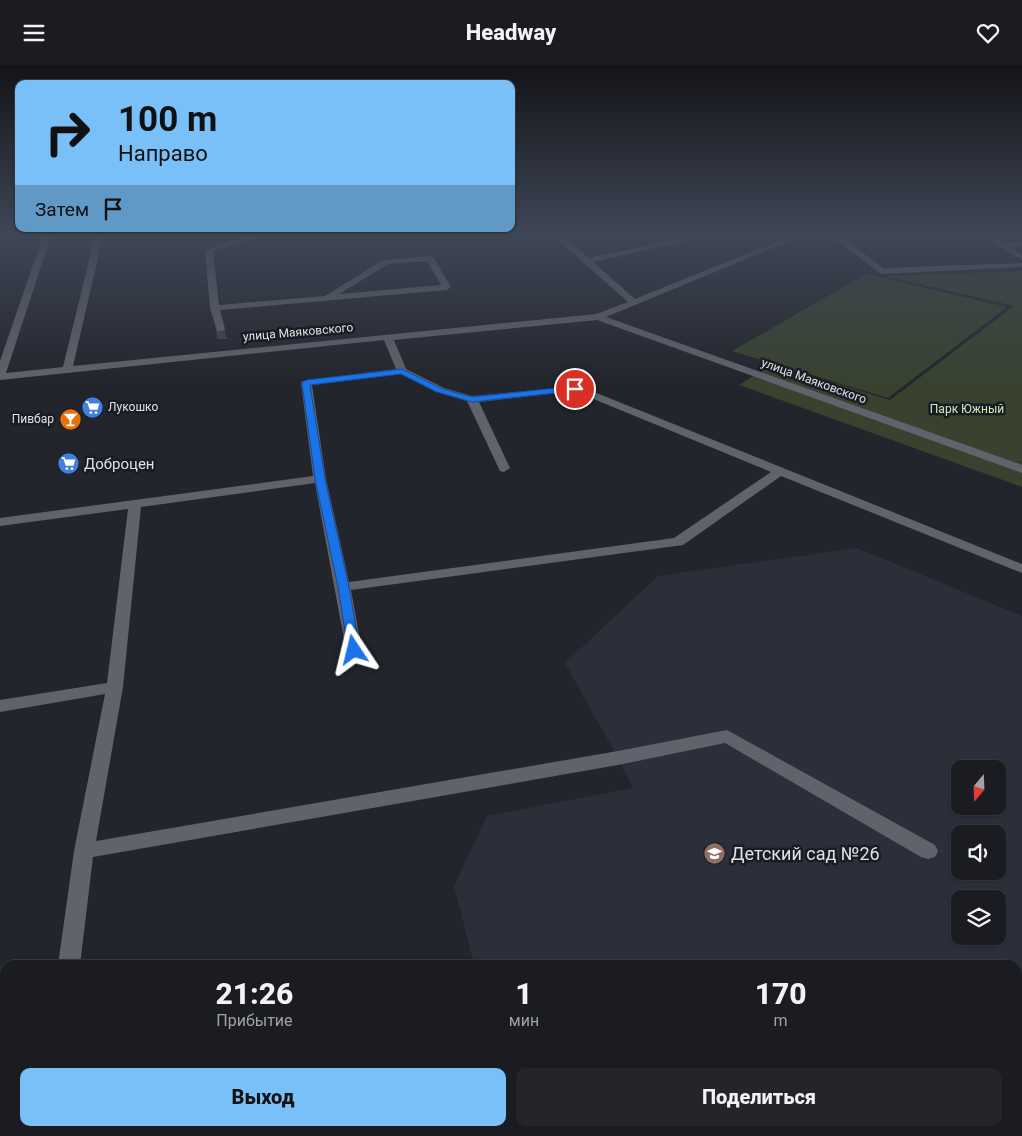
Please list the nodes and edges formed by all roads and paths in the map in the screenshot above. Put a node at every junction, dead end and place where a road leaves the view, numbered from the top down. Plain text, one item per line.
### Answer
1 (31, 283) edge
2 (88, 283) edge
3 (212, 283) edge
4 (353, 283) edge
5 (445, 283) edge
6 (612, 283) edge
7 (681, 283) edge
8 (327, 299) junction
9 (634, 302) junction
10 (215, 308) junction
11 (598, 317) junction
12 (388, 338) junction
13 (223, 353) junction
14 (68, 371) junction
15 (402, 371) junction
16 (0, 376) edge
17 (472, 399) junction
18 (504, 469) dead end
19 (1022, 469) edge
20 (780, 471) junction
21 (320, 479) junction
22 (135, 504) junction
23 (0, 522) edge
24 (1022, 569) edge
25 (343, 587) junction
26 (354, 650) dead end
27 (115, 687) junction
28 (0, 706) edge
29 (84, 851) junction
30 (928, 851) dead end
31 (70, 960) edge

1 - 16 street
2 - 14 street
3 - 10 street
4 - 8 street
5 - 8 street
6 - 9 street
7 - 9 street, улица Маяковского
8 - 10 street
9 - 11 street, улица Маяковского
10 - 13 street
11 - 12 street, улица Маяковского
11 - 19 street, улица Маяковского
12 - 13 street, улица Маяковского
12 - 15 street
13 - 14 street, улица Маяковского
14 - 16 street, улица Маяковского
15 - 17 street
15 - 21 street
17 - 18 street
17 - 20 street
20 - 24 street
20 - 25 street
21 - 22 street
21 - 25 street
22 - 23 street
22 - 27 street
25 - 26 street
27 - 28 street
27 - 29 street
29 - 30 street
29 - 31 street

